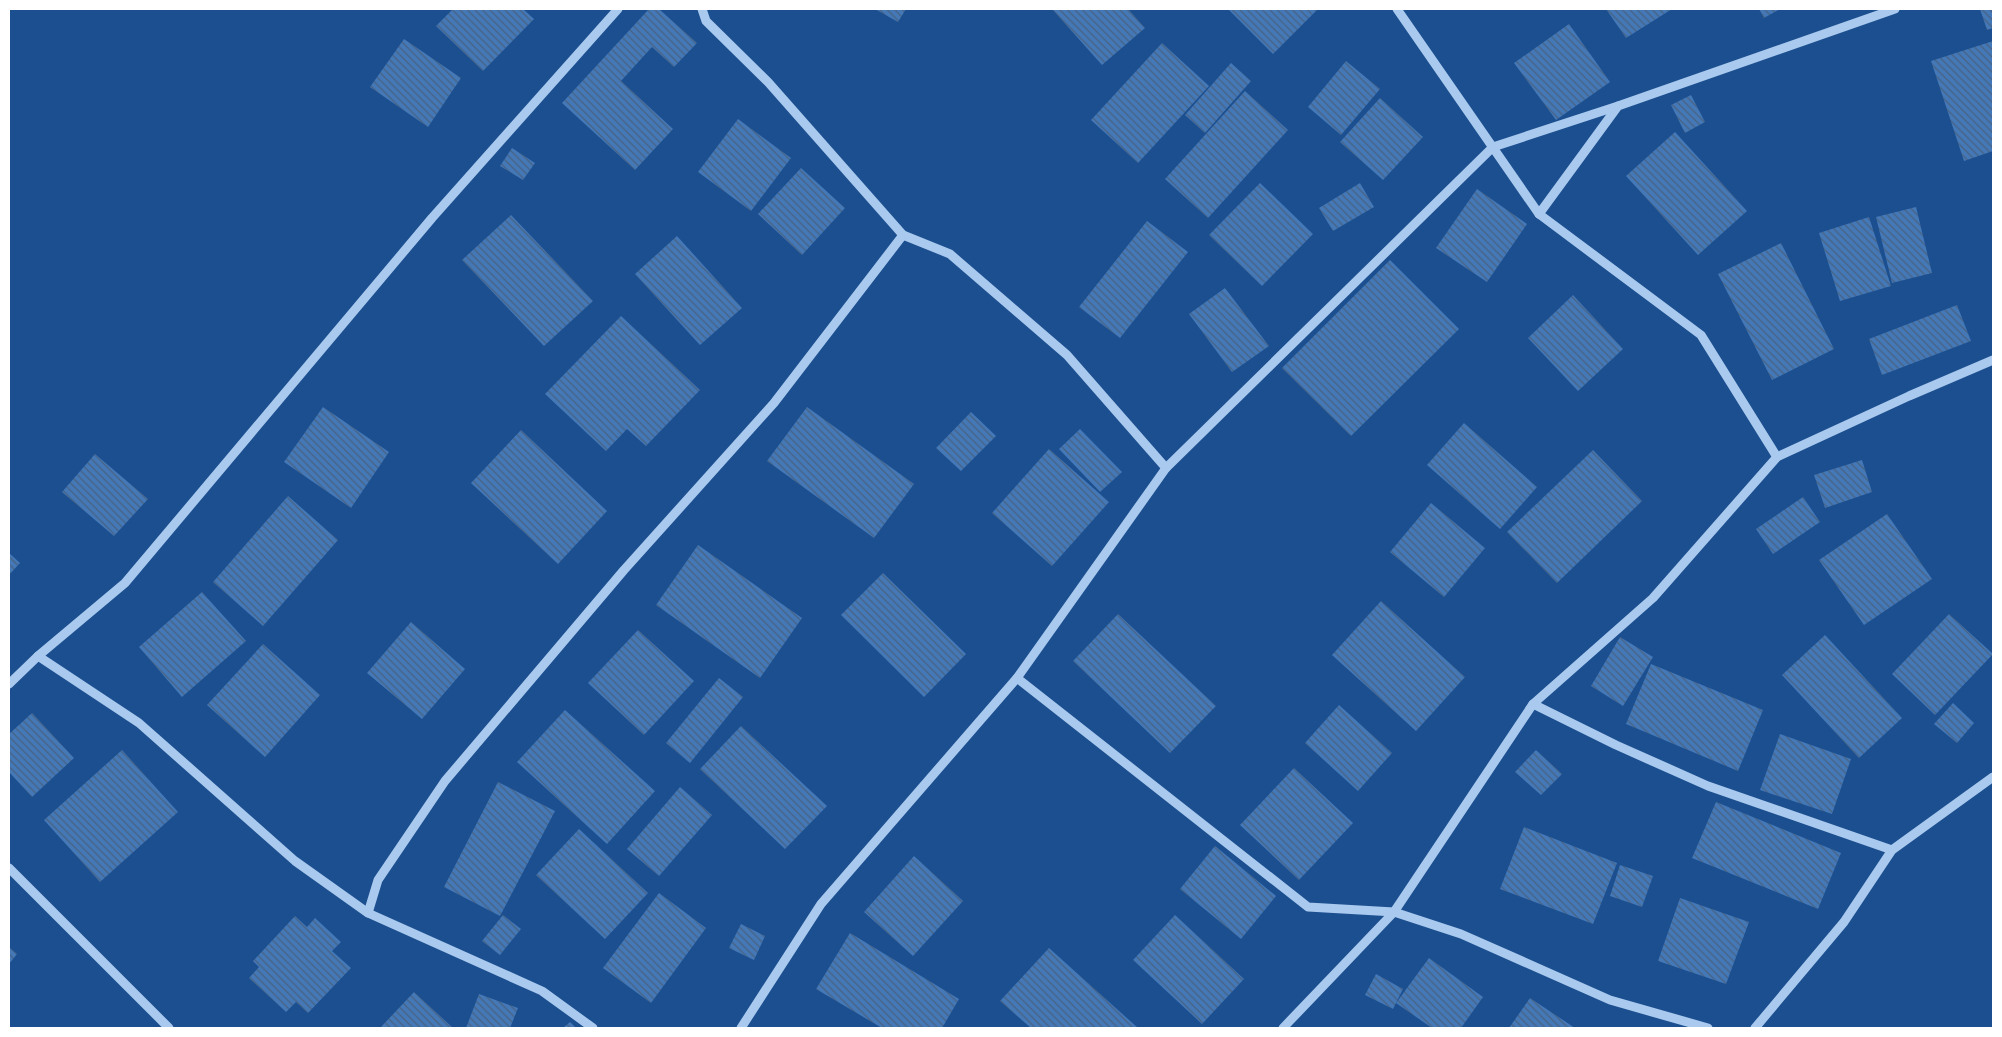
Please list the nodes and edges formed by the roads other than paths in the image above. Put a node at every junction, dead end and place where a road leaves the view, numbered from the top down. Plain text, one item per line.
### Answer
1 (618, 9) edge
2 (702, 9) edge
3 (1397, 9) edge
4 (1895, 9) edge
5 (1618, 106) junction
6 (1493, 147) junction
7 (1539, 214) junction
8 (903, 235) junction
9 (1993, 360) edge
10 (1777, 456) junction
11 (1166, 468) junction
12 (38, 656) junction
13 (1017, 678) junction
14 (9, 684) edge
15 (1533, 704) junction
16 (1993, 777) edge
17 (1892, 850) junction
18 (9, 868) edge
19 (1394, 912) junction
20 (368, 913) junction
21 (169, 1028) edge
22 (592, 1028) edge
23 (741, 1028) edge
24 (1283, 1028) edge
25 (1708, 1028) edge
26 (1755, 1028) edge

1 - 12 street
2 - 8 street
3 - 6 street
4 - 5 street
5 - 6 street
5 - 7 street
6 - 7 street
6 - 11 street
7 - 10 street
8 - 11 street
8 - 20 street
9 - 10 street
10 - 15 street
11 - 13 street
12 - 14 street
12 - 20 street
13 - 19 street
13 - 23 street
15 - 17 street
15 - 19 street
16 - 17 street
17 - 26 street
18 - 21 street
19 - 24 street
19 - 25 street
20 - 22 street

